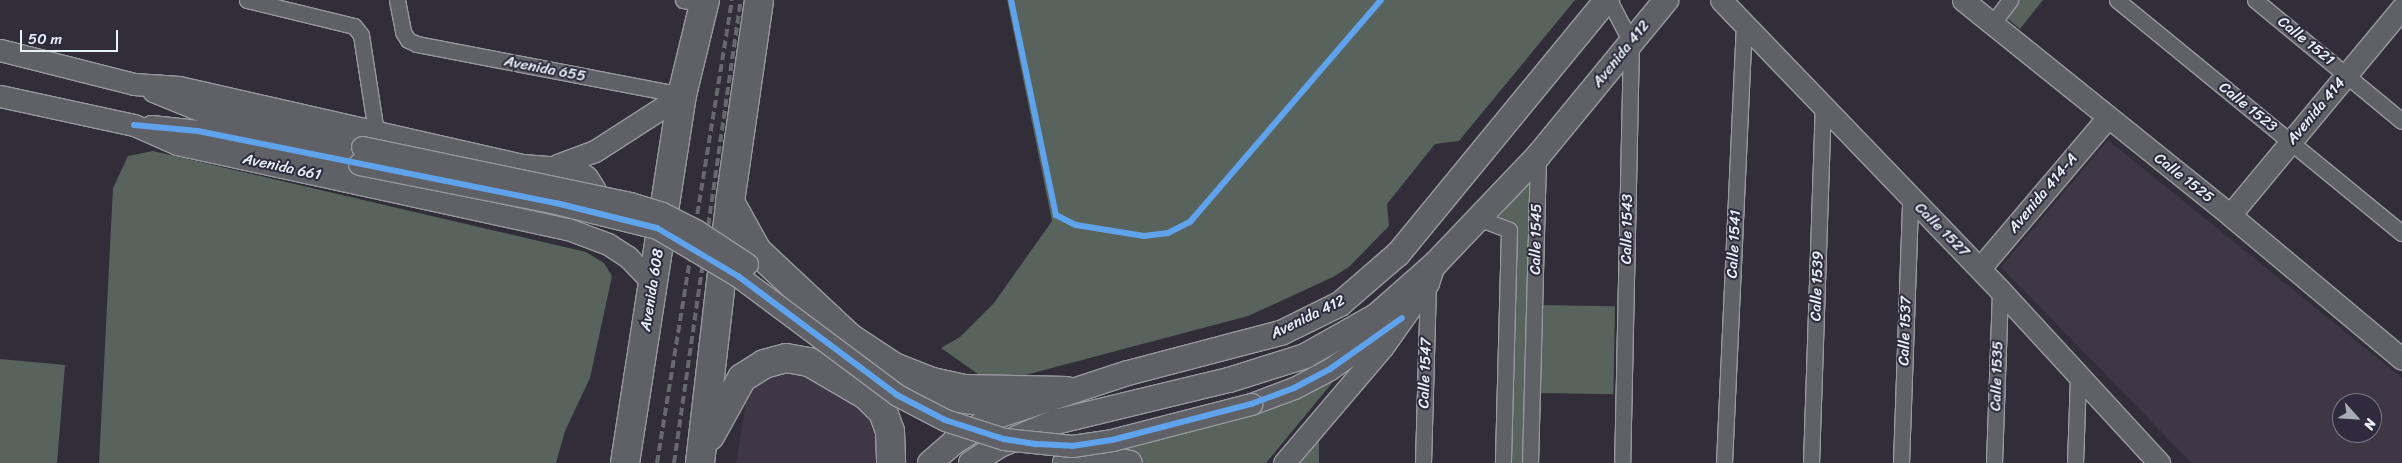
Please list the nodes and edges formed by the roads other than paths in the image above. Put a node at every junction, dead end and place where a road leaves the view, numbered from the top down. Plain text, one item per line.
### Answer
1 (247, 0) edge
2 (397, 0) edge
3 (759, 0) edge
4 (1608, 0) edge
5 (1666, 0) edge
6 (1963, 0) edge
7 (2010, 0) edge
8 (2117, 0) edge
9 (2255, 0) edge
10 (2395, 0) edge
11 (697, 1) edge
12 (2402, 7) edge
13 (1733, 9) edge
14 (1992, 24) junction
15 (1631, 42) junction
16 (0, 50) edge
17 (2346, 75) junction
18 (682, 95) junction
19 (0, 96) edge
20 (1823, 109) junction
21 (2107, 118) junction
22 (2402, 121) edge
23 (134, 125) junction
24 (2290, 142) junction
25 (366, 147) junction
26 (1538, 156) junction
27 (556, 165) junction
28 (1910, 199) junction
29 (730, 202) junction
30 (2230, 215) junction
31 (1478, 218) junction
32 (568, 229) junction
33 (2402, 234) edge
34 (1980, 268) junction
35 (1432, 274) junction
36 (653, 284) junction
37 (2000, 290) junction
38 (1402, 318) junction
39 (1506, 322) junction
40 (1534, 322) junction
41 (2402, 359) edge
42 (2078, 376) junction
43 (1066, 392) junction
44 (1039, 401) junction
45 (701, 457) edge
46 (625, 463) edge
47 (891, 463) edge
48 (930, 463) edge
49 (971, 463) edge
50 (1065, 463) edge
51 (1130, 463) edge
52 (1284, 463) edge
53 (1422, 463) edge
54 (1503, 463) edge
55 (1530, 463) edge
56 (1622, 463) edge
57 (1724, 463) edge
58 (1811, 463) edge
59 (1901, 463) edge
60 (1994, 463) edge
61 (2076, 463) edge
62 (2159, 463) edge

1 - 25 street
2 - 18 street, Avenida 655
3 - 29 highway
4 - 15 street, Calle 1543
4 - 43 main road, Avenida 412
5 - 15 main road, Avenida 412
6 - 14 street, Calle 1525
7 - 14 street
8 - 24 street, Calle 1523
9 - 17 street, Calle 1521
10 - 12 street
11 - 18 highway, Avenida 608
12 - 17 street, Avenida 414
13 - 20 street, Calle 1527
13 - 57 street, Calle 1541
14 - 21 street, Calle 1525
15 - 26 main road, Avenida 412
15 - 56 street, Calle 1543
16 - 25 street
17 - 22 street, Calle 1521
17 - 24 street, Avenida 414
18 - 27 street
18 - 36 highway, Avenida 608
19 - 23 street, Avenida 661
20 - 28 street, Calle 1527
20 - 58 street, Calle 1539
21 - 30 street, Calle 1525
21 - 34 street, Avenida 414-A
23 - 25 street
23 - 32 street, Avenida 661
24 - 30 street, Avenida 414
24 - 33 street, Calle 1523
25 - 27 street
25 - 38 street, bridge
25 - 44 street, bridge
26 - 31 main road, Avenida 412
26 - 40 street, Calle 1545
27 - 32 street
28 - 34 street, Calle 1527
28 - 59 street, Calle 1537
29 - 43 highway
29 - 45 highway
30 - 41 street, Calle 1525
31 - 35 main road, Avenida 412
31 - 39 street, Calle 1545
32 - 36 street, Avenida 661
34 - 37 street, Calle 1527
35 - 38 street, Avenida 412
35 - 49 main road, Avenida 412
35 - 53 street, Calle 1547
36 - 46 highway, Avenida 608
37 - 42 street, Calle 1527
37 - 60 street, Calle 1535
38 - 52 street, Avenida 412
39 - 40 street
39 - 54 street, Calle 1545
40 - 55 street, Calle 1545
42 - 61 street
42 - 62 street, Calle 1527
43 - 44 main road, Avenida 412
44 - 48 main road, Avenida 412
45 - 47 highway
50 - 51 main road

